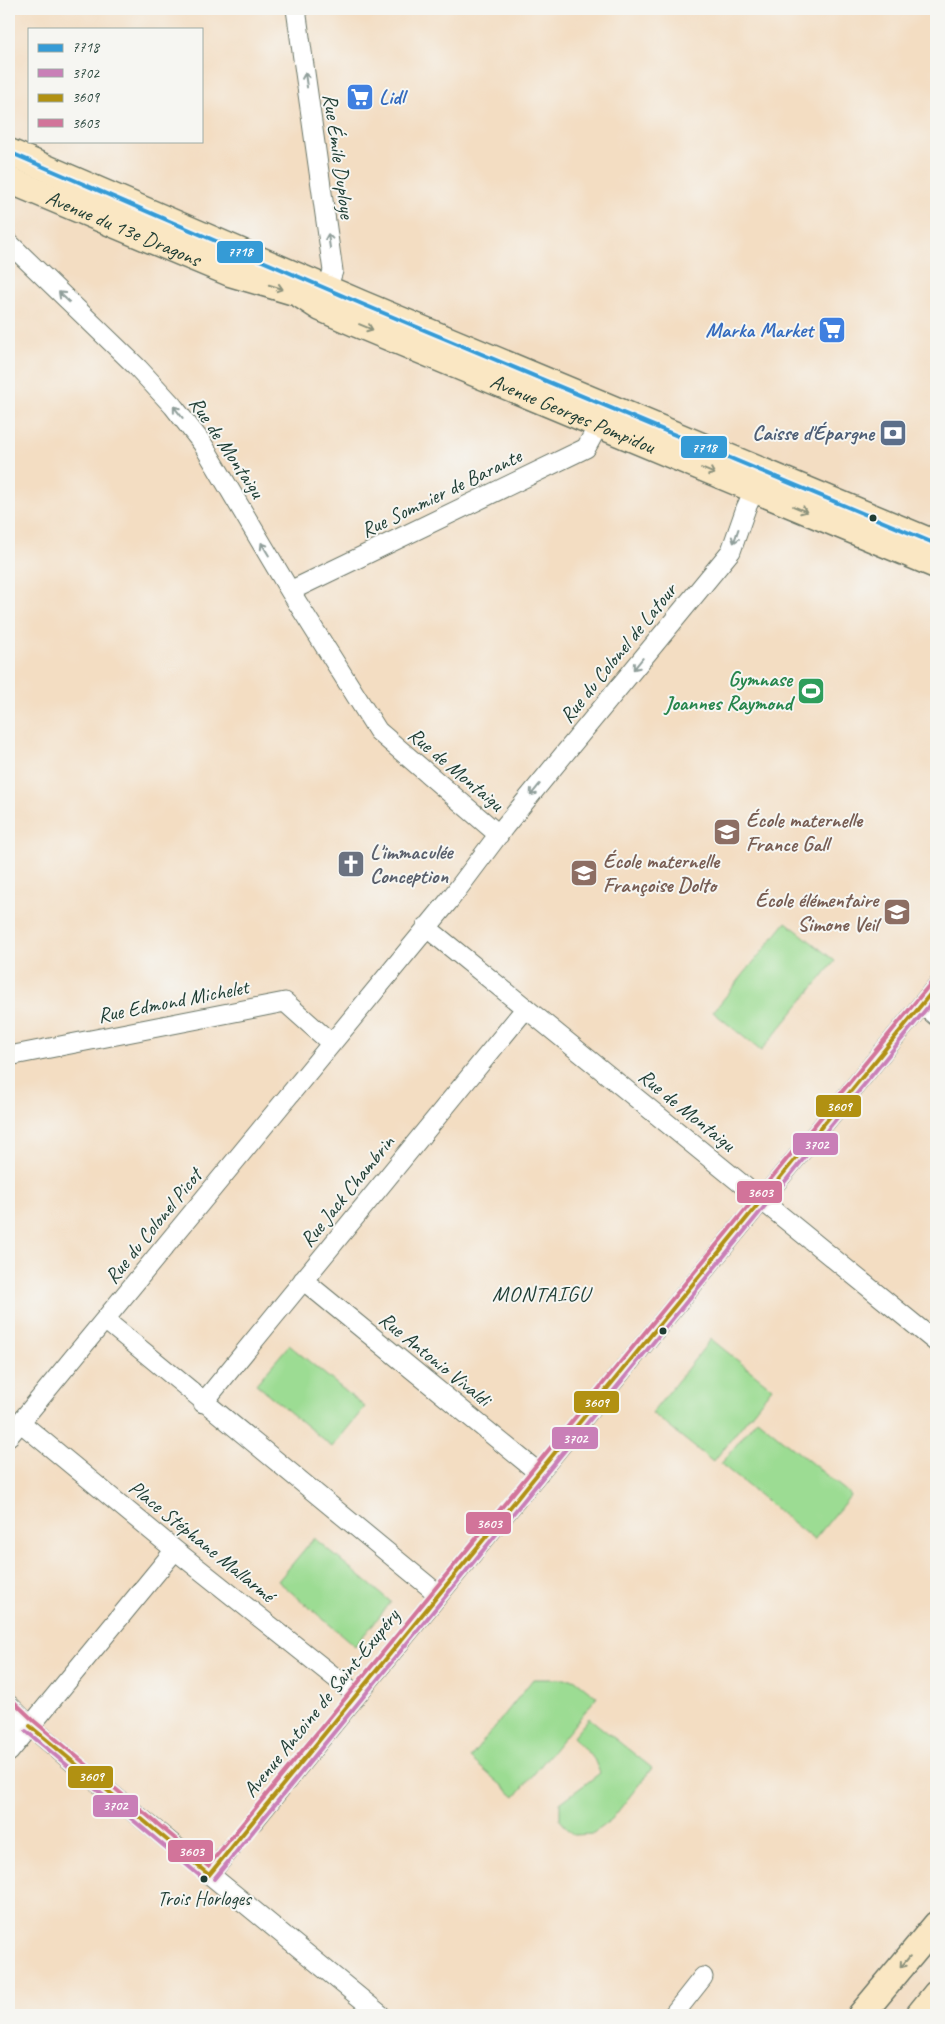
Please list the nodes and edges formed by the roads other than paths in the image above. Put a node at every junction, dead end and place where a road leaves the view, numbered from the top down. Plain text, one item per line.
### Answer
1 (296, 9) edge
2 (11, 159) edge
3 (9, 180) edge
4 (9, 243) edge
5 (324, 298) junction
6 (604, 415) junction
7 (759, 481) junction
8 (936, 544) edge
9 (936, 565) edge
10 (290, 591) junction
11 (499, 835) junction
12 (426, 927) junction
13 (936, 987) edge
14 (526, 1008) junction
15 (929, 1010) edge
16 (331, 1043) junction
17 (9, 1056) edge
18 (762, 1200) junction
19 (303, 1280) junction
20 (105, 1320) junction
21 (936, 1342) edge
22 (203, 1403) junction
23 (15, 1429) edge
24 (539, 1473) junction
25 (175, 1550) junction
26 (438, 1594) junction
27 (357, 1695) junction
28 (9, 1704) edge
29 (30, 1726) junction
30 (12, 1748) edge
31 (253, 1822) tunnel mouth
32 (232, 1847) tunnel mouth
33 (209, 1875) junction
34 (936, 1925) edge
35 (703, 1977) dead end
36 (936, 1994) edge
37 (381, 2015) edge
38 (673, 2015) edge
39 (861, 2015) edge
40 (919, 2015) edge

5 -> 1 street, Rue Émile Duploye
2 - 5 main road, Avenue du 13e Dragons
3 -> 5 main road, Avenue du 13e Dragons
10 -> 4 street, Rue de Montaigu
5 - 6 main road, Avenue Georges Pompidou
6 - 7 main road, Avenue Georges Pompidou
6 - 10 street, Rue Sommier de Barante
7 - 8 main road, Avenue Georges Pompidou
7 -> 9 main road, Avenue Georges Pompidou
7 -> 11 street, Rue du Colonel de Latour
10 - 11 street, Rue de Montaigu
11 - 12 street, Rue de Montaigu
12 - 14 street, Rue de Montaigu
12 - 16 street, Rue du Colonel Picot
13 - 15 street, Avenue Antoine de Saint-Exupéry
14 - 18 street, Rue de Montaigu
14 - 19 street, Rue Jack Chambrin
15 - 18 street, Avenue Antoine de Saint-Exupéry
16 - 17 street, Rue Edmond Michelet
16 - 20 street, Rue du Colonel Picot
18 - 21 street, Rue de Montaigu
18 - 24 street, Avenue Antoine de Saint-Exupéry
19 - 22 street, Rue Jack Chambrin
19 - 24 street, Rue Antonio Vivaldi
20 - 22 street
20 - 23 street, Rue du Colonel Picot
22 - 26 street
23 - 25 street, Place Stéphane Mallarmé
24 - 26 street, Avenue Antoine de Saint-Exupéry
25 - 27 street, Place Stéphane Mallarmé
25 - 29 street
26 - 27 street, Avenue Antoine de Saint-Exupéry
27 - 31 street, Avenue Antoine de Saint-Exupéry
28 - 29 street
29 - 30 street
29 - 33 street
32 - 33 street
33 - 37 street
34 -> 39 main road
35 - 38 street
36 - 40 main road

